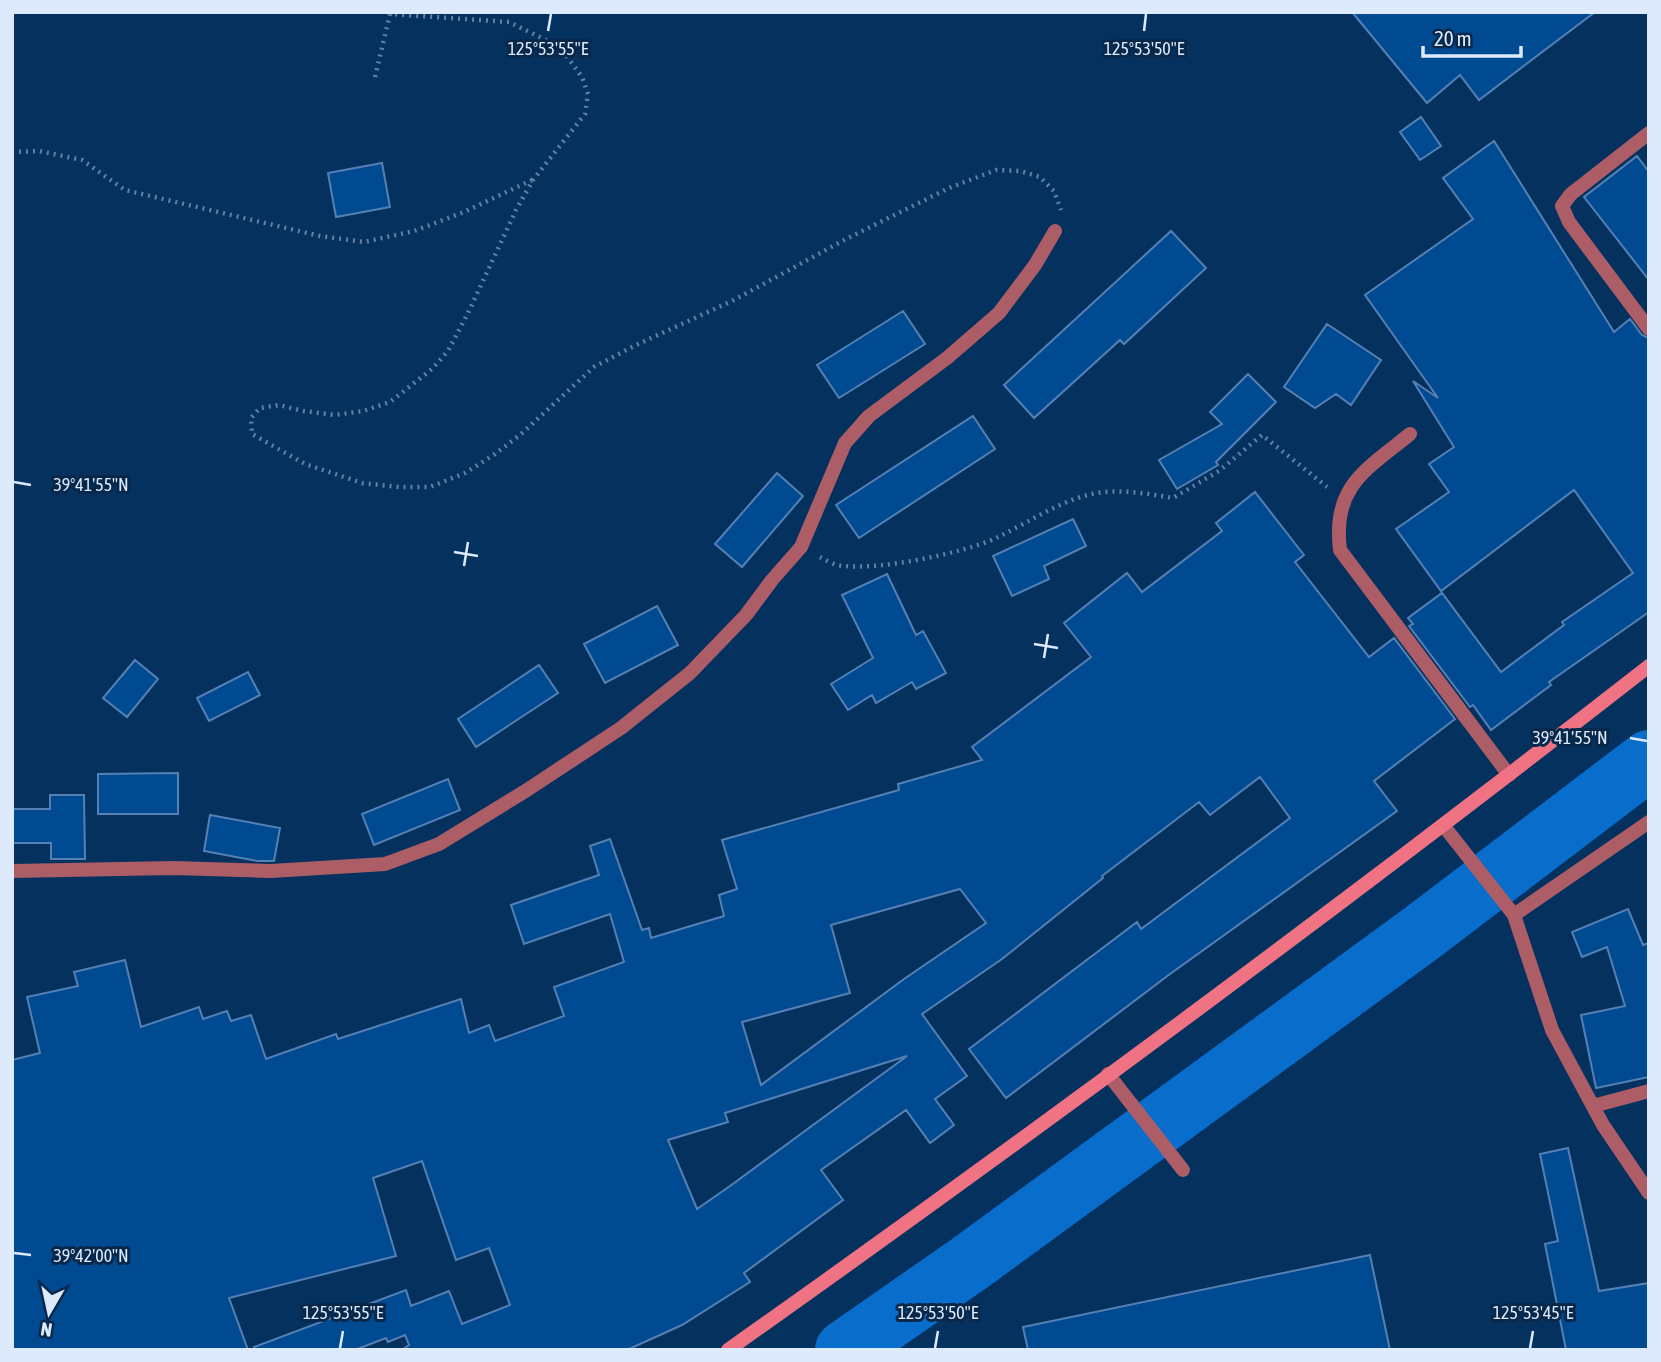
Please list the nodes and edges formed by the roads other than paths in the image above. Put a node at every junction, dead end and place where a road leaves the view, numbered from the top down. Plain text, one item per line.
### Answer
1 (1649, 133) edge
2 (1055, 231) road end
3 (1649, 329) edge
4 (1410, 434) dead end
5 (1649, 666) edge
6 (1509, 775) junction
7 (1649, 822) edge
8 (1443, 825) junction
9 (12, 871) edge
10 (1514, 915) junction
11 (1108, 1074) junction
12 (1649, 1091) edge
13 (1593, 1106) junction
14 (1183, 1171) dead end
15 (1649, 1193) edge
16 (728, 1350) edge

1 - 3 street
2 - 9 street
4 - 6 street
5 - 6 street
6 - 8 street
7 - 10 street
8 - 10 street
8 - 11 street
10 - 13 street
11 - 14 street
11 - 16 street
12 - 13 street
13 - 15 street

